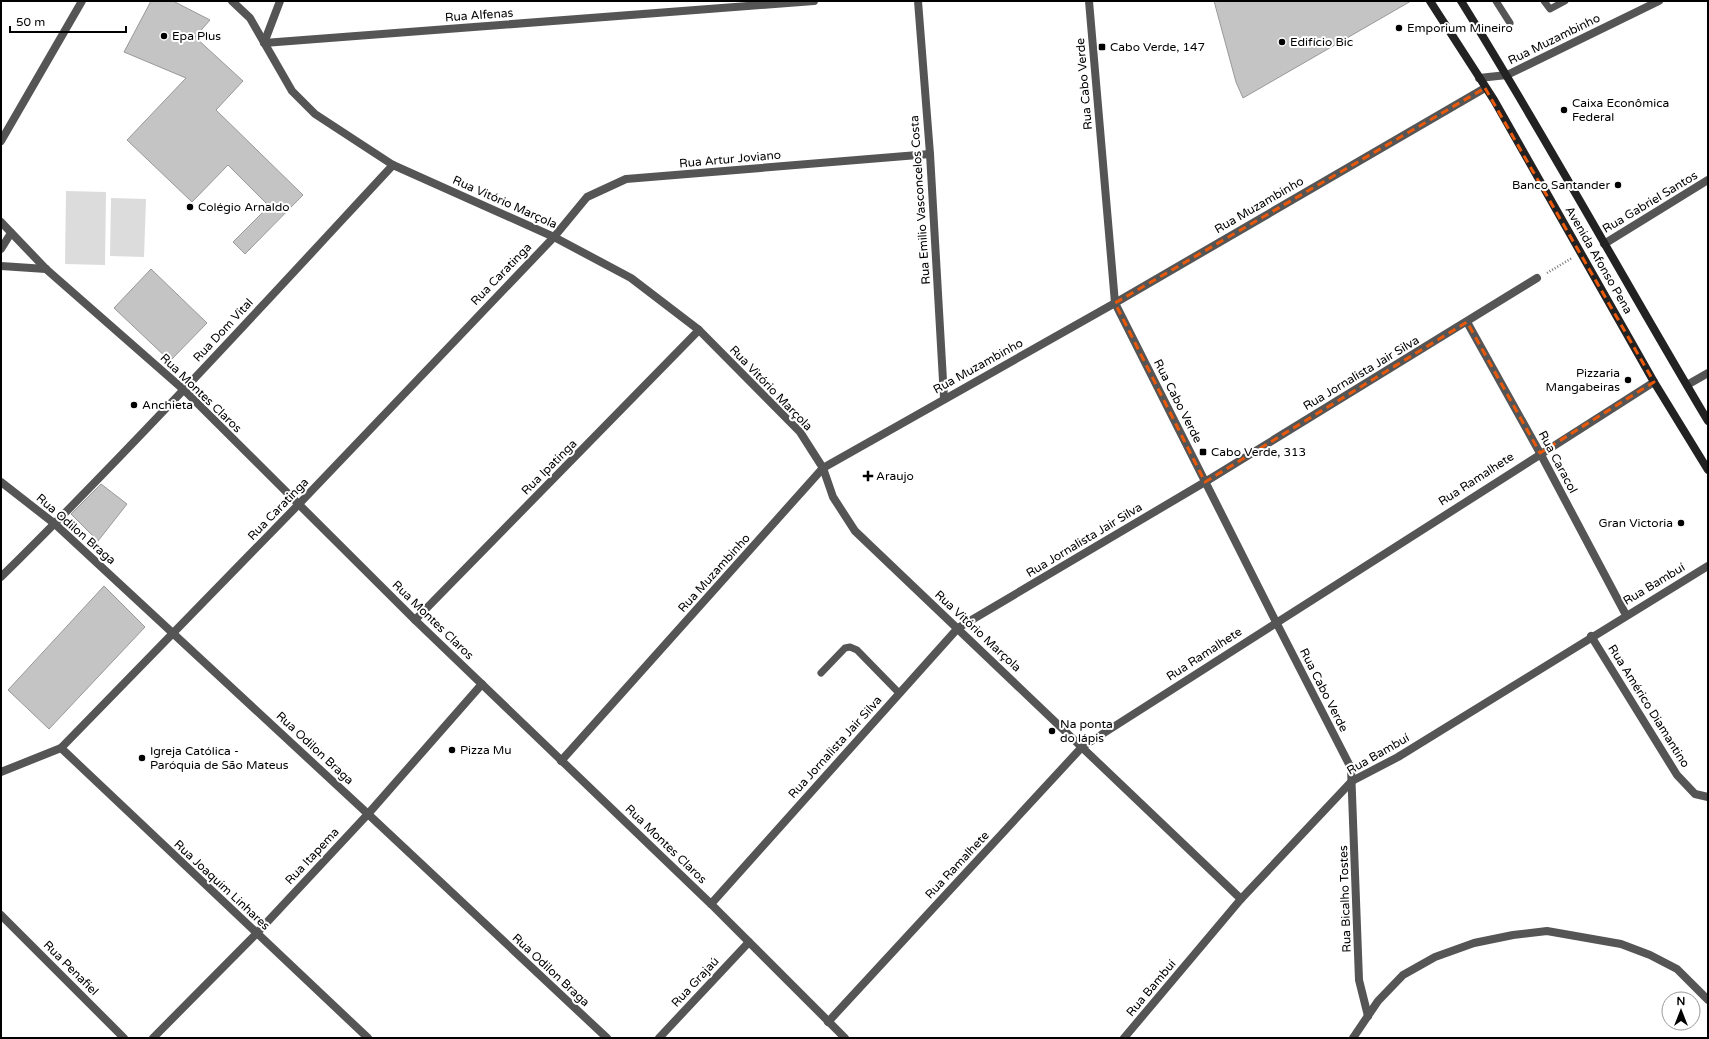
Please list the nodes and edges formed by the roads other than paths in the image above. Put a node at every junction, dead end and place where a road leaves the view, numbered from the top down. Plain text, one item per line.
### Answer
1 (82, 1) edge
2 (232, 1) edge
3 (280, 1) edge
4 (814, 1) edge
5 (918, 1) edge
6 (1089, 1) edge
7 (1430, 1) edge
8 (1461, 1) edge
9 (1496, 1) edge
10 (1544, 1) edge
11 (1565, 1) edge
12 (1659, 1) edge
13 (726, 4) edge
14 (1510, 23) dead end
15 (264, 43) junction
16 (1507, 75) junction
17 (1480, 78) junction
18 (1485, 88) junction
19 (1, 141) edge
20 (930, 154) junction
21 (393, 165) junction
22 (1708, 180) edge
23 (1, 222) edge
24 (11, 233) junction
25 (554, 237) junction
26 (1604, 244) junction
27 (1, 249) edge
28 (1, 266) edge
29 (46, 269) junction
30 (1537, 278) dead end
31 (1115, 302) junction
32 (1467, 322) junction
33 (699, 330) junction
34 (1708, 373) edge
35 (1654, 382) junction
36 (1687, 385) junction
37 (184, 390) junction
38 (944, 398) junction
39 (1708, 421) edge
40 (1540, 453) junction
41 (823, 468) junction
42 (1708, 470) edge
43 (1, 482) edge
44 (1205, 482) junction
45 (298, 505) junction
46 (55, 524) junction
47 (1708, 566) edge
48 (1, 577) edge
49 (1626, 615) junction
50 (415, 620) junction
51 (1276, 622) junction
52 (958, 628) junction
53 (174, 634) junction
54 (1591, 636) junction
55 (821, 673) dead end
56 (482, 684) junction
57 (900, 693) junction
58 (1082, 747) junction
59 (61, 748) junction
60 (561, 761) junction
61 (1, 772) edge
62 (1352, 781) junction
63 (1708, 797) edge
64 (368, 814) junction
65 (1242, 900) junction
66 (711, 904) junction
67 (1, 915) edge
68 (256, 934) junction
69 (749, 942) junction
70 (1708, 1000) edge
71 (1368, 1016) junction
72 (828, 1022) junction
73 (124, 1038) edge
74 (153, 1038) edge
75 (368, 1038) edge
76 (606, 1038) edge
77 (659, 1038) edge
78 (845, 1038) edge
79 (1124, 1038) edge
80 (1353, 1038) edge

1 - 19 street
2 - 15 street, Rua Vitório Marçola
3 - 15 street
4 - 13 street, Rua Alfenas
5 - 20 street, Rua Emilio Vasconcelos Costa
6 - 31 street, Rua Cabo Verde
7 - 17 main road, Avenida Afonso Pena
8 - 16 main road, Avenida Afonso Pena
9 - 14 lane
10 - 11 lane
12 - 16 street, Rua Muzambinho
13 - 15 street, Rua Alfenas
15 - 21 street, Rua Vitório Marçola
16 - 17 street, Rua Muzambinho
16 - 26 main road, Avenida Afonso Pena
17 - 18 main road, Avenida Afonso Pena
18 - 31 street, Rua Muzambinho
18 - 35 main road, Avenida Afonso Pena
20 - 25 street, Rua Artur Joviano
20 - 38 street, Rua Emilio Vasconcelos Costa
21 - 25 street, Rua Vitório Marçola
21 - 37 street, Rua Dom Vital
22 - 26 street, Rua Gabriel Santos
23 - 24 street, Rua Montes Claros
24 - 27 street
24 - 29 street, Rua Montes Claros
25 - 33 street, Rua Vitório Marçola
25 - 45 street, Rua Caratinga
26 - 36 main road, Avenida Afonso Pena
28 - 29 street
29 - 37 street, Rua Montes Claros
30 - 32 street, Rua Jornalista Jair Silva
31 - 38 street, Rua Muzambinho
31 - 44 street, Rua Cabo Verde
32 - 40 street, Rua Caracol
32 - 44 street, Rua Jornalista Jair Silva
33 - 41 street, Rua Vitório Marçola
33 - 50 street, Rua Ipatinga
34 - 36 street
35 - 40 street, Rua Ramalhete
35 - 42 main road, Avenida Afonso Pena
36 - 39 main road, Avenida Afonso Pena
37 - 45 street, Rua Montes Claros
37 - 46 street, Rua Dom Vital
38 - 41 street, Rua Muzambinho
40 - 49 street, Rua Caracol
40 - 51 street, Rua Ramalhete
41 - 52 street, Rua Vitório Marçola
41 - 60 street, Rua Muzambinho
43 - 46 street, Rua Odilon Braga
44 - 51 street, Rua Cabo Verde
44 - 52 street, Rua Jornalista Jair Silva
45 - 50 street, Rua Montes Claros
45 - 53 street, Rua Caratinga
46 - 48 street, Rua Dom Vital
46 - 53 street, Rua Odilon Braga
47 - 49 street, Rua Bambuí
49 - 54 street, Rua Bambuí
50 - 56 street, Rua Montes Claros
51 - 58 street, Rua Ramalhete
51 - 62 street, Rua Cabo Verde
52 - 57 street, Rua Jornalista Jair Silva
52 - 58 street, Rua Vitório Marçola
53 - 59 street, Rua Caratinga
53 - 64 street, Rua Odilon Braga
54 - 62 street, Rua Bambuí
54 - 63 street, Rua Américo Diamantino
55 - 57 lane
56 - 60 street, Rua Montes Claros
56 - 64 street, Rua Itapema
57 - 66 street, Rua Jornalista Jair Silva
58 - 65 street, Rua Vitório Marçola
58 - 72 street, Rua Ramalhete
59 - 61 street, Rua Caratinga
59 - 68 street, Rua Joaquim Linhares
60 - 66 street, Rua Montes Claros
62 - 65 street, Rua Bambuí
62 - 71 street, Rua Bicalho Tostes
64 - 68 street, Rua Itapema
64 - 76 street, Rua Odilon Braga
65 - 79 street, Rua Bambuí
66 - 69 street, Rua Montes Claros
67 - 73 street, Rua Penafiel
68 - 74 street, Rua Itapema
68 - 75 street, Rua Joaquim Linhares
69 - 72 street, Rua Montes Claros
69 - 77 street, Rua Grajaú
70 - 71 street
71 - 80 street
72 - 78 street, Rua Montes Claros

